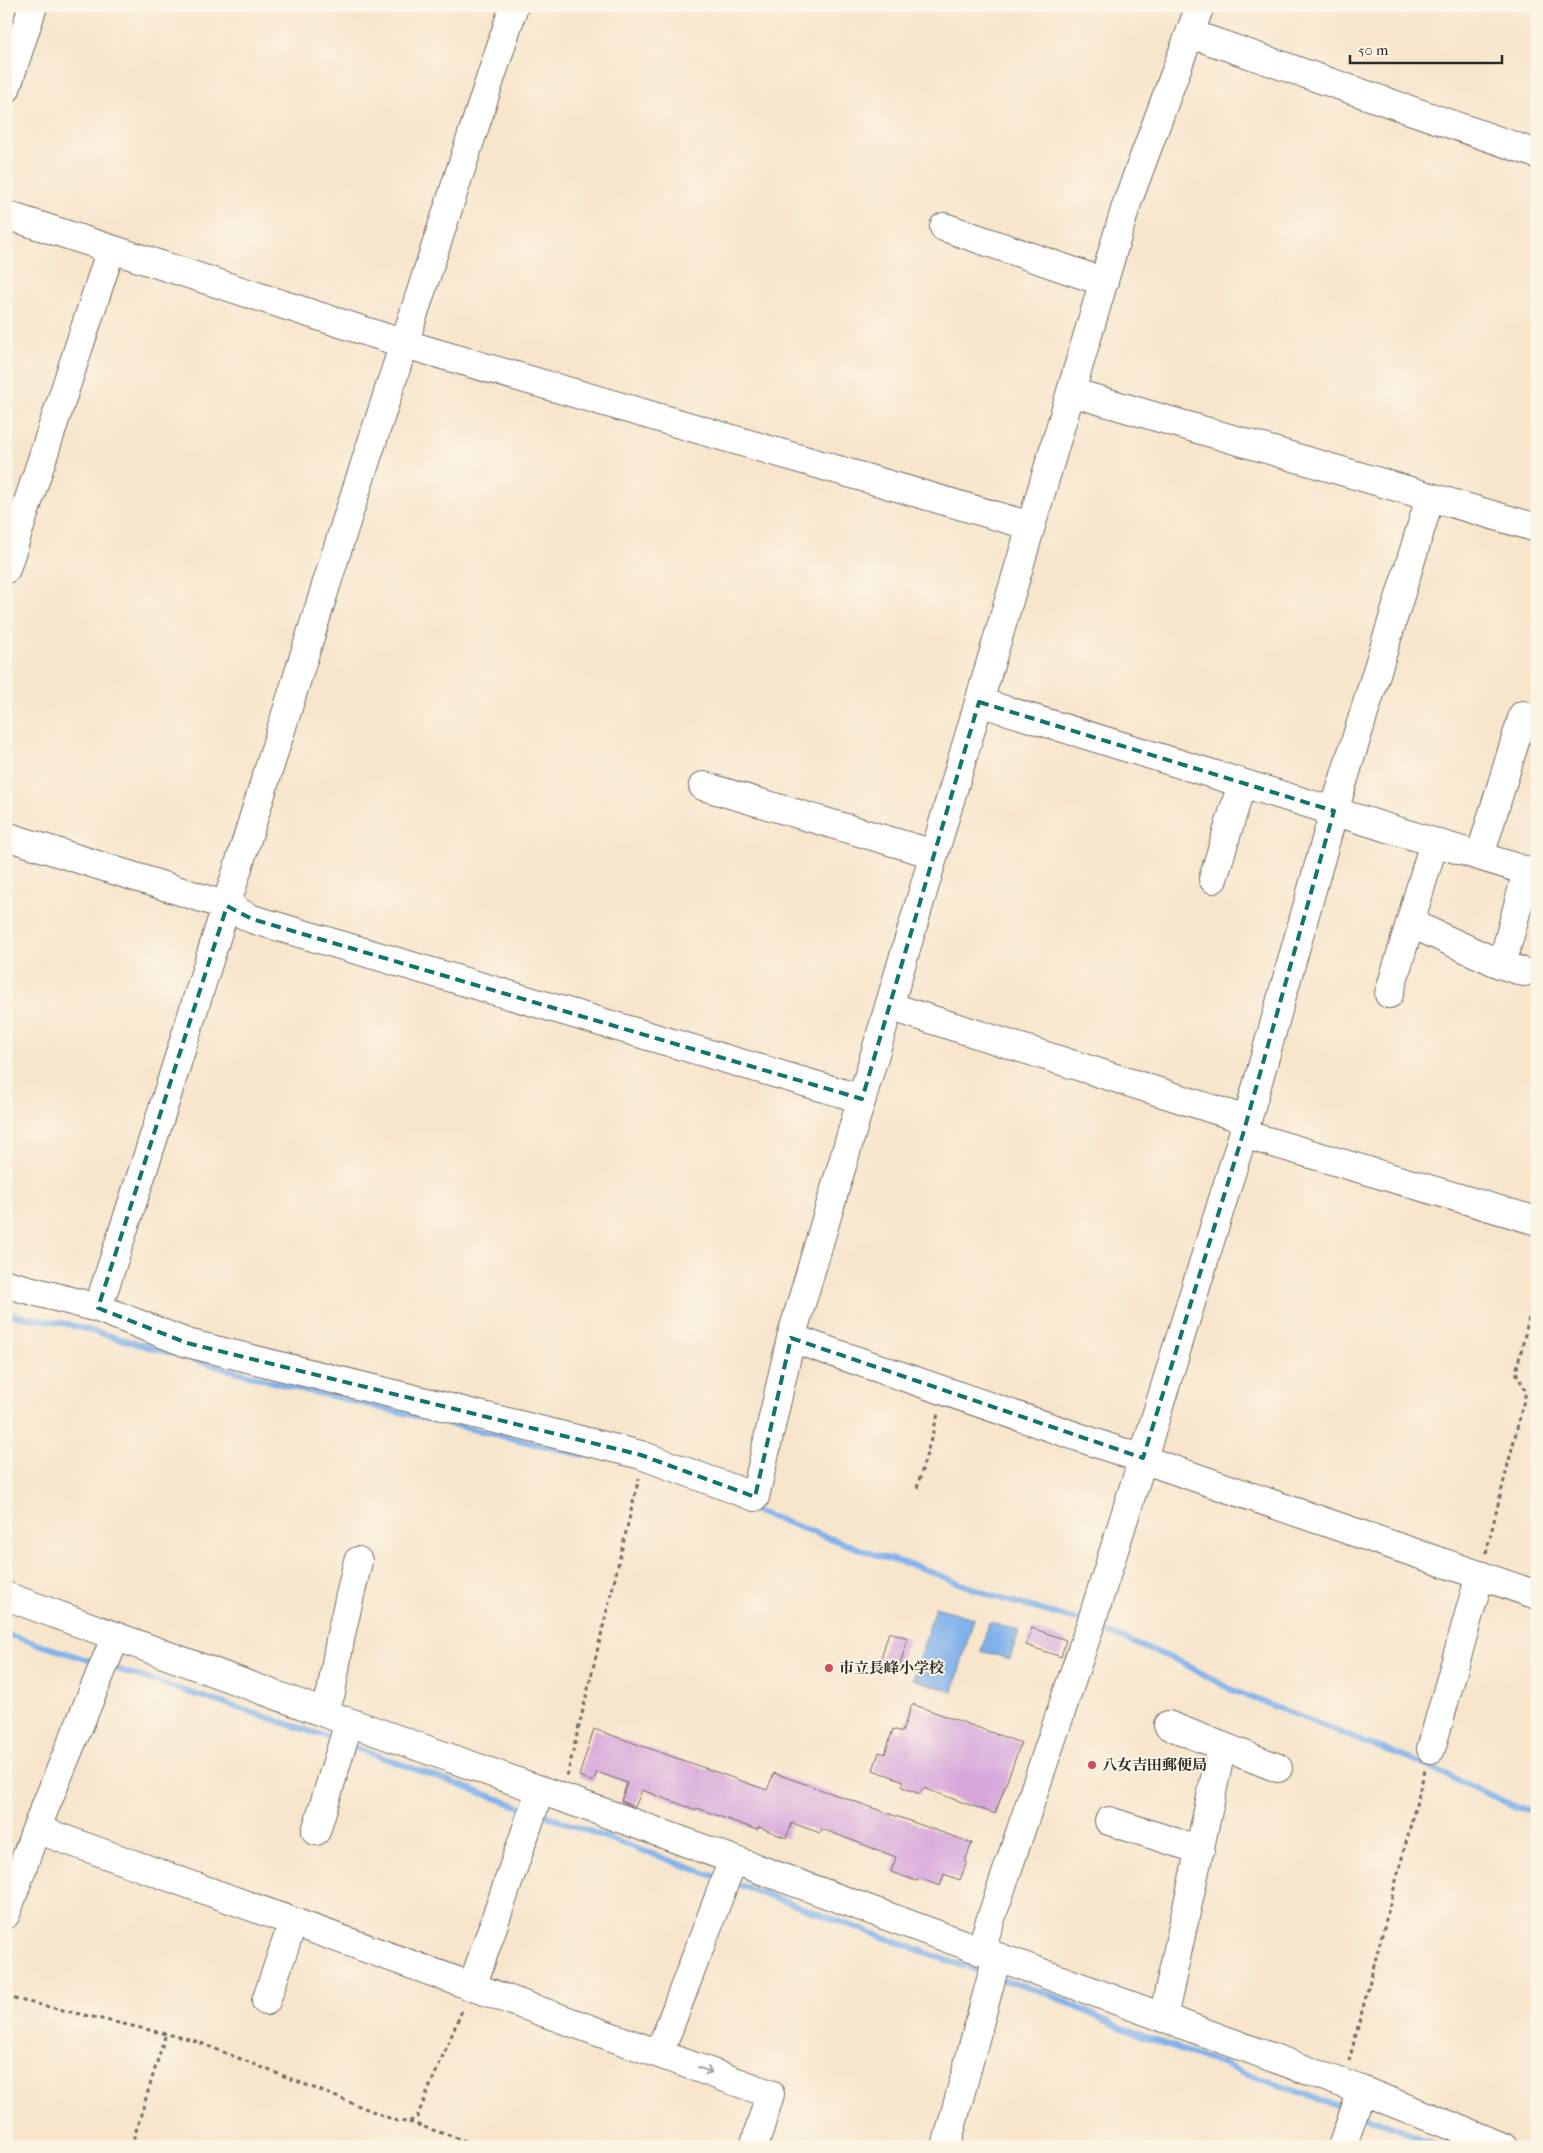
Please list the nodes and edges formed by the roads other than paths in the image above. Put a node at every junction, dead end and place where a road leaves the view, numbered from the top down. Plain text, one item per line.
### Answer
1 (33, 6) edge
2 (514, 6) edge
3 (1200, 6) edge
4 (1191, 34) junction
5 (6, 89) edge
6 (1537, 154) edge
7 (6, 215) edge
8 (944, 227) dead end
9 (111, 249) junction
10 (1104, 282) junction
11 (405, 344) junction
12 (1071, 392) junction
13 (1430, 498) junction
14 (1031, 526) junction
15 (1537, 528) edge
16 (6, 569) edge
17 (979, 702) junction
18 (1523, 715) dead end
19 (1242, 783) junction
20 (704, 786) dead end
21 (1334, 811) junction
22 (6, 836) edge
23 (1434, 842) junction
24 (934, 854) junction
25 (1480, 856) junction
26 (1532, 872) edge
27 (1213, 879) dead end
28 (227, 906) junction
29 (1410, 923) junction
30 (1390, 994) dead end
31 (889, 1006) junction
32 (862, 1099) junction
33 (1245, 1127) junction
34 (1537, 1221) edge
35 (6, 1284) edge
36 (98, 1308) junction
37 (791, 1338) junction
38 (1143, 1458) junction
39 (358, 1561) dead end
40 (1480, 1575) junction
41 (1537, 1595) edge
42 (6, 1596) edge
43 (116, 1636) junction
44 (324, 1712) junction
45 (349, 1722) junction
46 (1168, 1725) dead end
47 (1222, 1746) junction
48 (1432, 1749) road end
49 (1278, 1768) dead end
50 (551, 1794) junction
51 (1109, 1821) dead end
52 (36, 1829) junction
53 (316, 1831) dead end
54 (1200, 1850) junction
55 (733, 1860) junction
56 (6, 1914) edge
57 (293, 1922) junction
58 (989, 1954) junction
59 (472, 1987) junction
60 (266, 2002) dead end
61 (1163, 2018) junction
62 (659, 2054) junction
63 (1350, 2093) junction
64 (754, 2147) edge
65 (946, 2147) edge
66 (1342, 2147) edge
67 (1504, 2147) edge

1 - 5 street
2 - 11 street
3 - 4 street
4 - 6 street
4 - 10 street
7 - 9 street
8 - 10 street
9 - 11 street
9 - 16 street
10 - 12 street
11 - 14 street
11 - 28 street
12 - 13 street
12 - 14 street
13 - 15 street
13 - 21 street
14 - 17 street
17 - 19 street
17 - 24 street
18 - 25 street
19 - 21 street
19 - 27 street
20 - 24 street
21 - 23 street
21 - 33 street
22 - 28 street
23 - 25 street
23 - 29 street
24 - 31 street
25 - 26 street
26 - 29 street
28 - 32 street
28 - 36 street
29 - 30 street
31 - 32 street
31 - 33 street
32 - 37 street
33 - 34 street
33 - 38 street
35 - 36 street
36 - 37 street
37 - 38 street
38 - 40 street
38 - 58 street
39 - 44 street
40 - 41 street
40 - 48 street
42 - 43 street
43 - 44 street
43 - 52 street
44 - 45 street
45 - 50 street
45 - 53 street
46 - 47 street
47 - 49 street
47 - 54 street
50 - 55 street
50 - 59 street
51 - 54 street
52 - 56 street
52 - 57 street
54 - 61 street
55 - 58 street
55 - 62 street
57 - 59 street
57 - 60 street
58 - 61 street
58 - 65 street
59 - 62 street
61 - 63 street
62 -> 64 street
63 - 66 street
63 - 67 street

